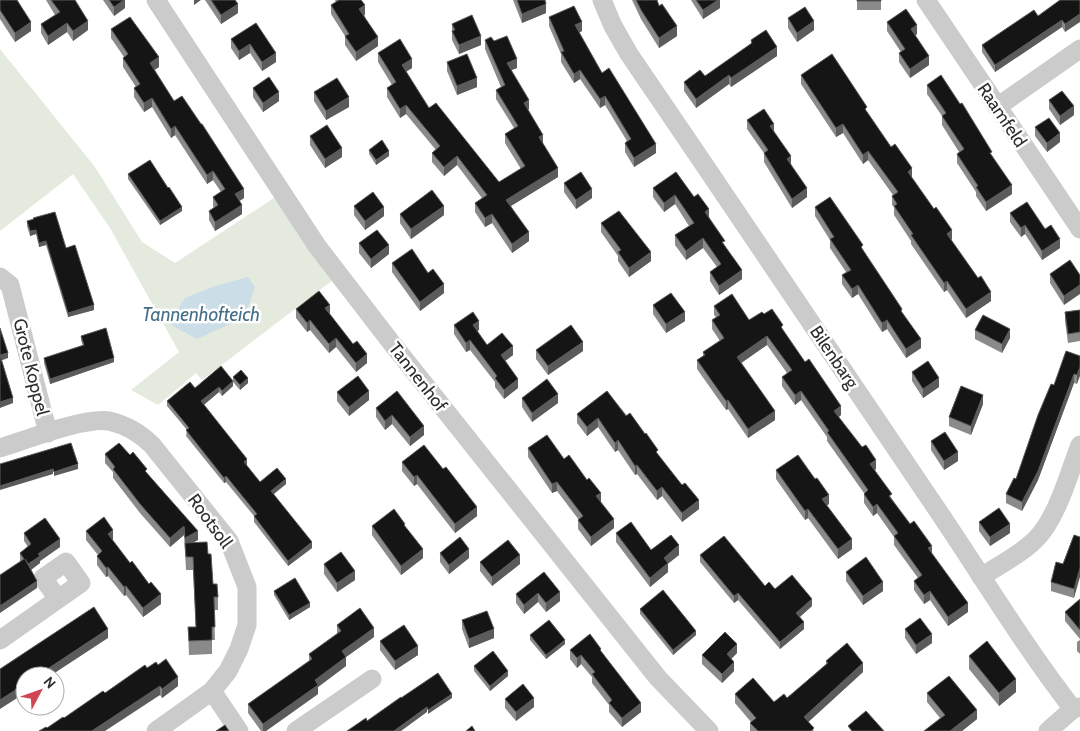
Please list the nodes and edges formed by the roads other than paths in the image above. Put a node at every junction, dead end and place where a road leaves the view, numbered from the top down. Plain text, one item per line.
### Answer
1 (156, 0) edge
2 (602, 0) edge
3 (926, 0) edge
4 (1080, 49) edge
5 (997, 107) junction
6 (1080, 229) edge
7 (0, 276) edge
8 (48, 433) junction
9 (1080, 445) edge
10 (0, 448) edge
11 (981, 577) junction
12 (58, 599) dead end
13 (0, 640) edge
14 (372, 679) dead end
15 (212, 691) junction
16 (1077, 708) edge
17 (156, 731) edge
18 (239, 731) edge
19 (296, 731) edge
20 (709, 731) edge
21 (1048, 731) edge

1 - 20 street, Tannenhof
2 - 11 street, Bilenbarg
3 - 5 street, Raamfeld
4 - 5 street
5 - 6 street, Raamfeld
7 - 8 street, Grote Koppel
8 - 10 street, Rootsoll
8 - 15 street, Rootsoll
9 - 11 street
11 - 16 street, Bilenbarg
12 - 13 street
14 - 19 street
15 - 17 street, Rootsoll
15 - 18 street
16 - 21 street

